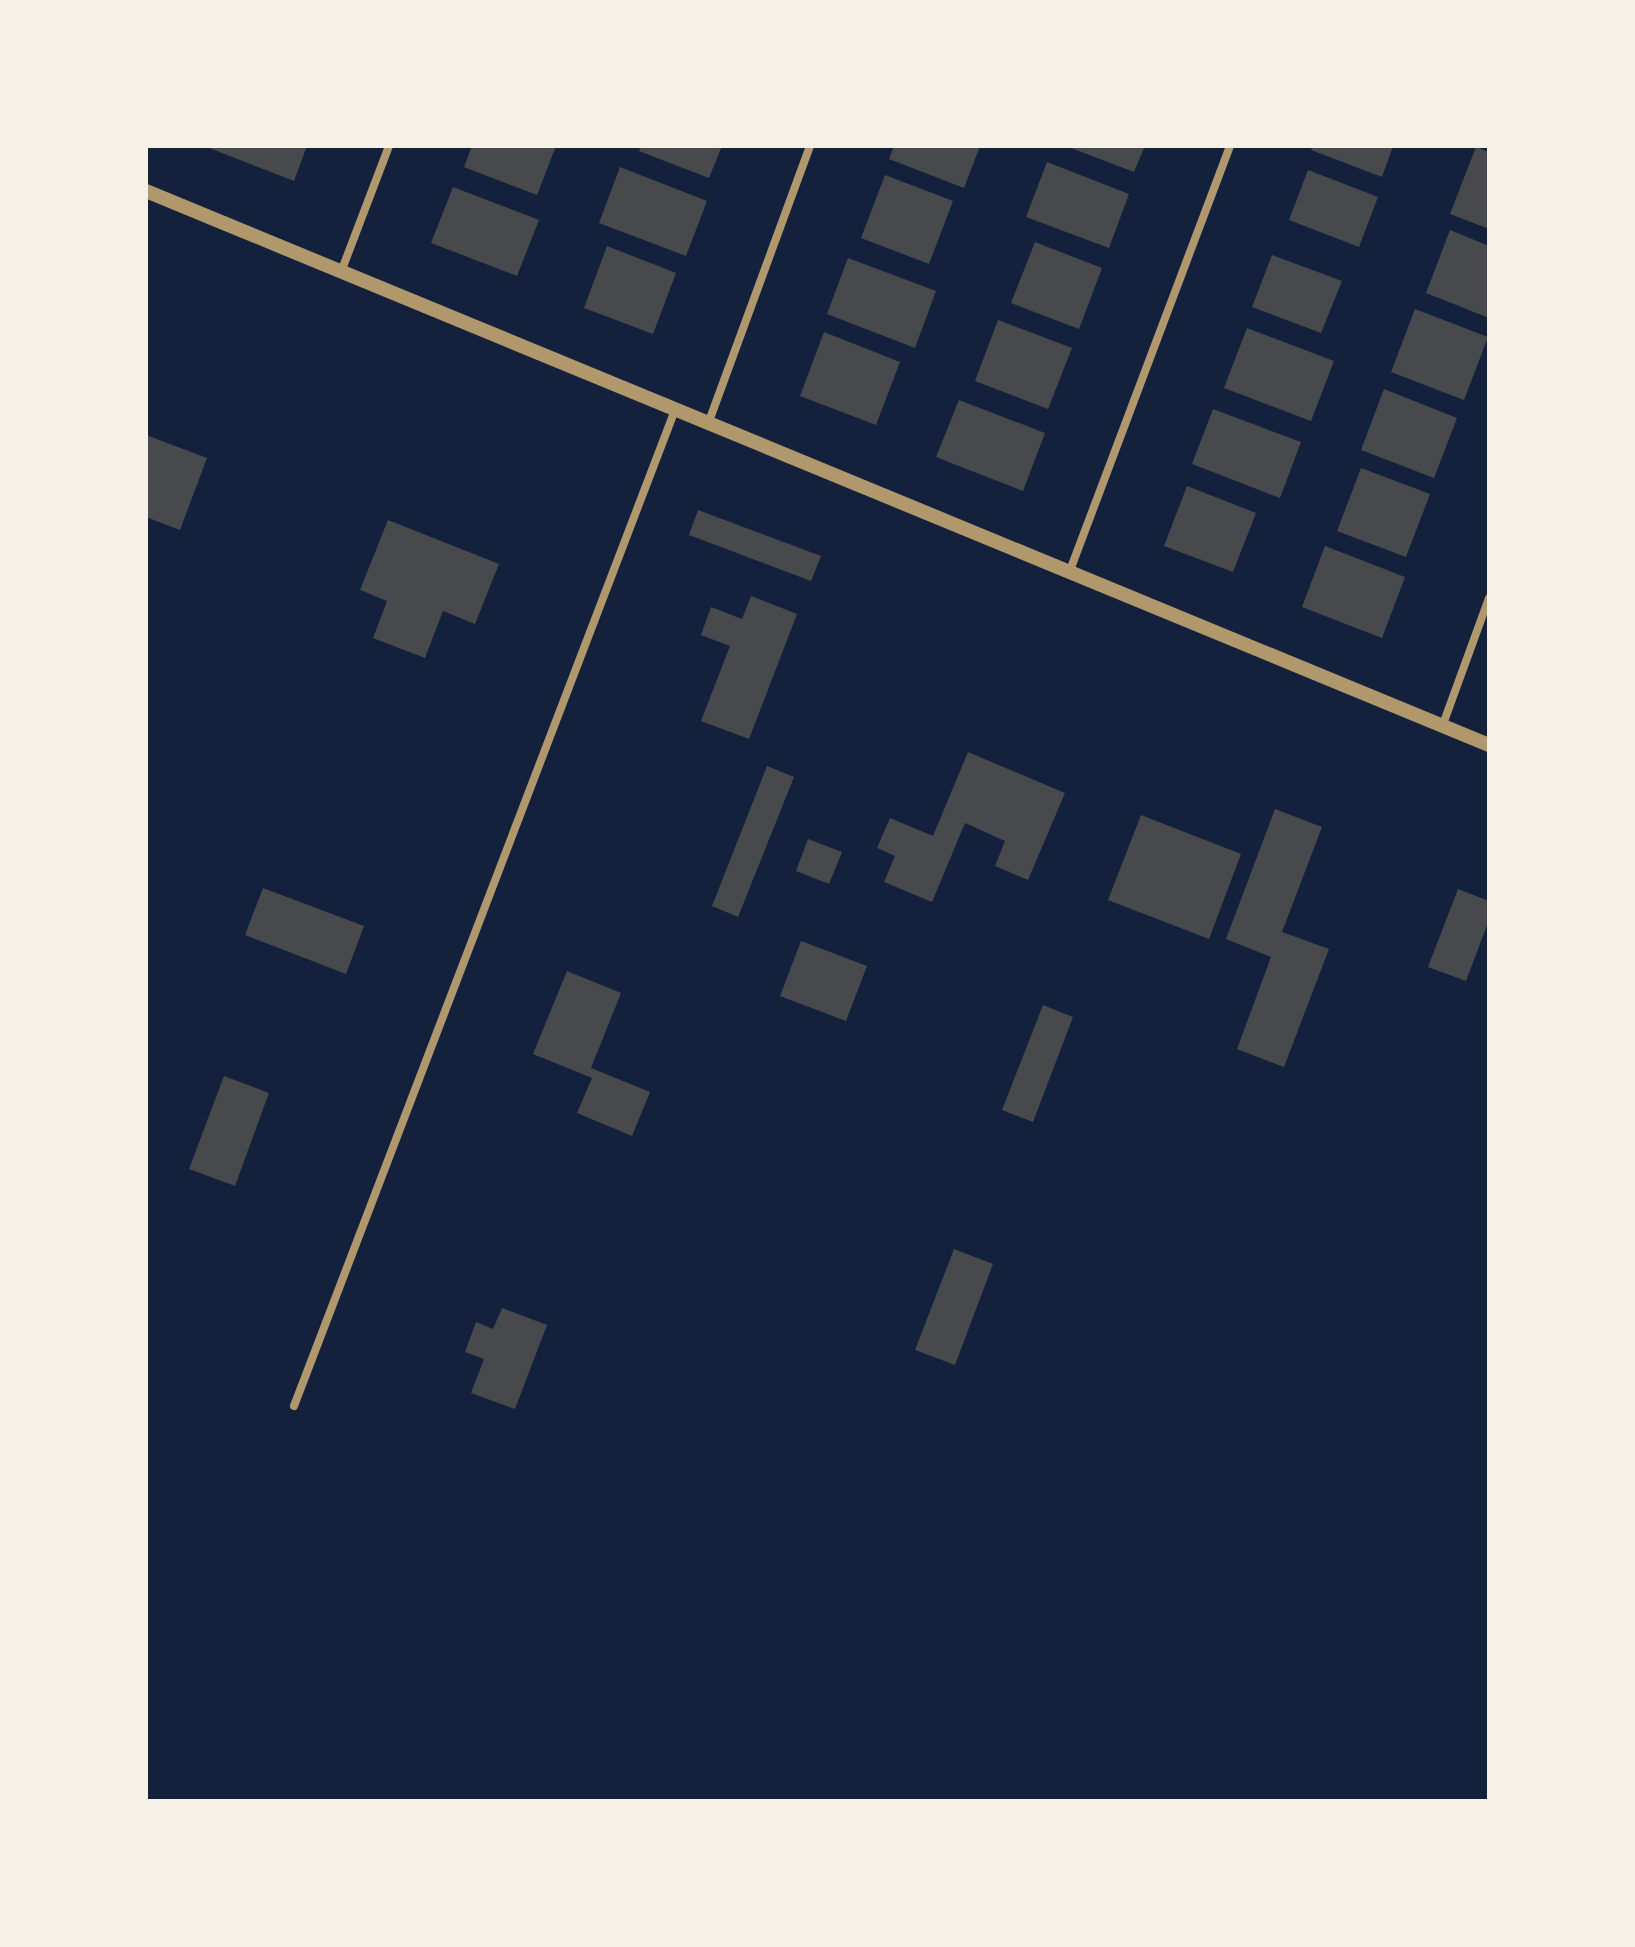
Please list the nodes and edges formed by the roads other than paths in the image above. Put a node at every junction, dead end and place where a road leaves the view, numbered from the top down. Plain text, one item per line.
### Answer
1 (389, 146) edge
2 (810, 146) edge
3 (1230, 146) edge
4 (146, 191) edge
5 (341, 272) junction
6 (675, 410) junction
7 (708, 424) junction
8 (1069, 574) junction
9 (1489, 598) edge
10 (1442, 727) junction
11 (1489, 745) edge
12 (294, 1406) dead end

1 - 5 street
2 - 7 street
3 - 8 street
4 - 5 street
5 - 6 street
6 - 7 street
6 - 12 street
7 - 8 street
8 - 10 street
9 - 10 street
10 - 11 street

